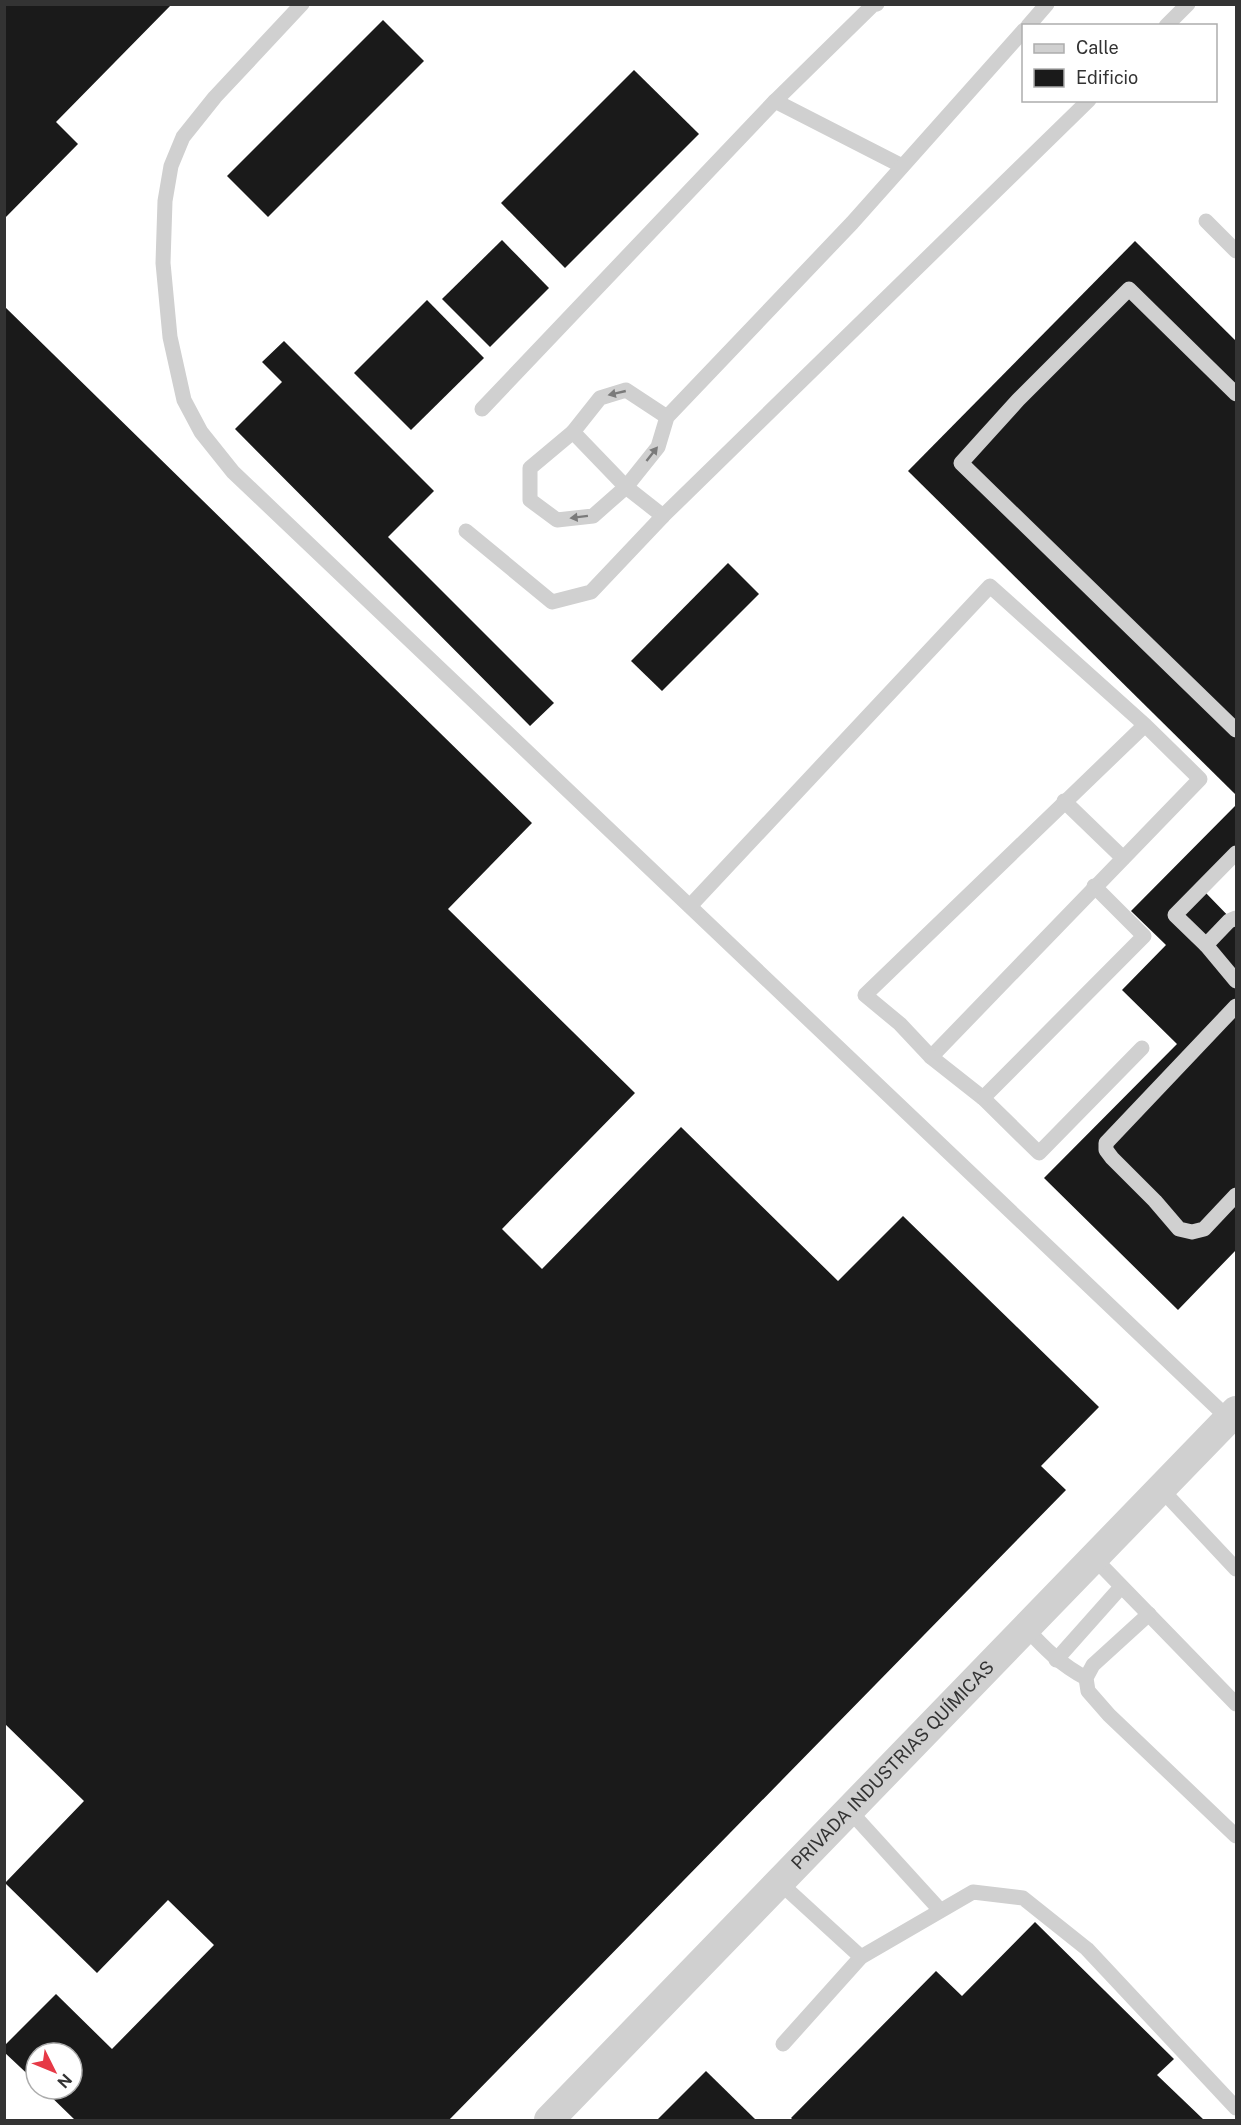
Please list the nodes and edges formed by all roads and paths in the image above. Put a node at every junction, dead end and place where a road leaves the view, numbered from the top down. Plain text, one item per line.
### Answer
1 (302, 4) edge
2 (877, 4) edge
3 (1047, 4) edge
4 (1188, 4) edge
5 (1030, 24) edge
6 (1168, 24) edge
7 (1022, 31) edge
8 (775, 101) junction
9 (1087, 102) edge
10 (902, 166) junction
11 (1206, 221) dead end
12 (1236, 251) edge
13 (1236, 394) edge
14 (482, 409) dead end
15 (667, 417) junction
16 (573, 432) junction
17 (626, 487) junction
18 (663, 516) junction
19 (466, 531) dead end
20 (1145, 725) junction
21 (1236, 730) edge
22 (1064, 801) junction
23 (1236, 853) edge
24 (1123, 858) junction
25 (1094, 886) junction
26 (690, 906) junction
27 (1236, 918) edge
28 (1206, 945) junction
29 (1236, 981) edge
30 (1236, 1006) edge
31 (1143, 1048) dead end
32 (930, 1057) junction
33 (983, 1098) junction
34 (1236, 1195) edge
35 (1233, 1415) edge
36 (1161, 1489) junction
37 (1094, 1558) junction
38 (1236, 1569) edge
39 (1121, 1587) junction
40 (1149, 1614) junction
41 (1025, 1628) junction
42 (1056, 1659) junction
43 (1086, 1678) junction
44 (1236, 1704) edge
45 (849, 1810) junction
46 (1236, 1836) edge
47 (779, 1882) junction
48 (940, 1910) junction
49 (861, 1957) junction
50 (783, 2044) dead end
51 (1236, 2108) edge
52 (549, 2121) edge

1 - 26 lane
2 - 8 lane
3 - 5 lane
4 - 6 lane
7 - 10 lane
8 - 10 lane
8 - 14 lane
9 - 18 lane
10 - 15 lane
11 - 12 lane
13 - 21 lane
15 -> 16 lane
17 -> 15 lane
16 - 17 lane
17 -> 16 lane
17 - 18 lane
18 - 19 lane
20 - 22 lane
20 - 24 lane
20 - 26 lane
22 - 24 lane
22 - 32 lane
23 - 28 lane
24 - 25 lane
25 - 32 lane
25 - 33 lane
26 - 35 lane
27 - 28 lane
28 - 29 lane
30 - 34 lane
31 - 33 lane
32 - 33 lane
35 - 36 street, PRIVADA INDUSTRIAS QUÍMICAS
36 - 37 street, PRIVADA INDUSTRIAS QUÍMICAS
36 - 38 lane
37 - 39 lane
37 - 41 street, PRIVADA INDUSTRIAS QUÍMICAS
39 - 40 lane
39 - 42 lane
40 - 43 lane
40 - 44 lane
41 - 42 lane
41 - 45 street, PRIVADA INDUSTRIAS QUÍMICAS
42 - 43 lane
43 - 46 lane
45 - 47 street, PRIVADA INDUSTRIAS QUÍMICAS
45 - 48 lane
47 - 49 lane
47 - 52 street, PRIVADA INDUSTRIAS QUÍMICAS
48 - 49 lane
48 - 51 lane
49 - 50 lane

